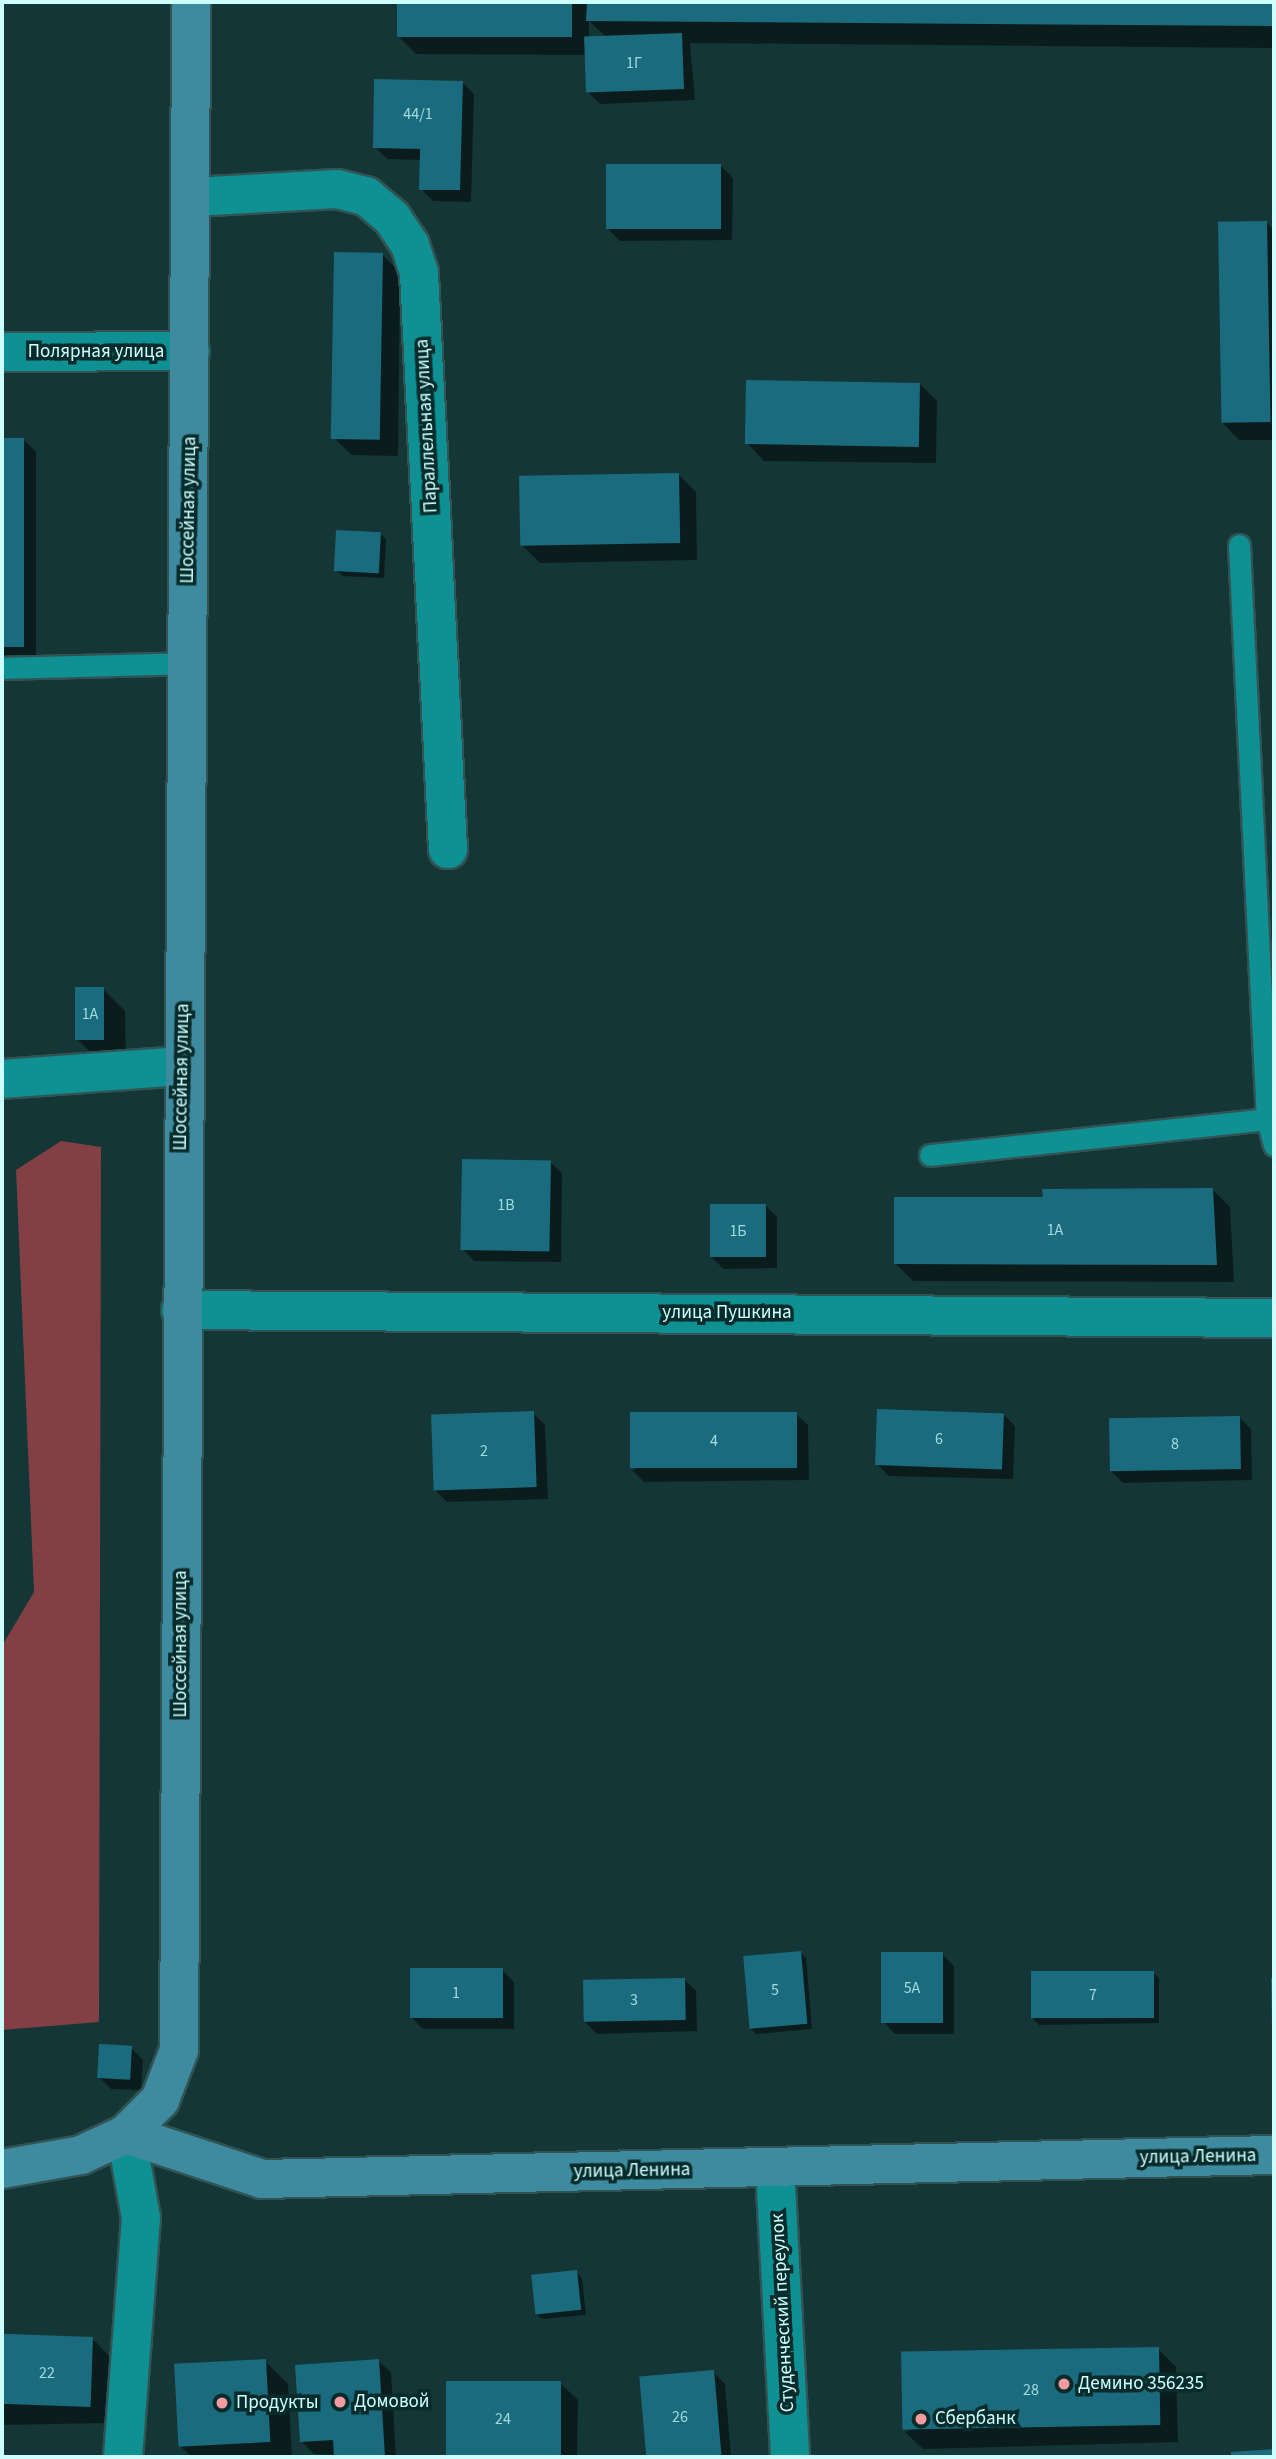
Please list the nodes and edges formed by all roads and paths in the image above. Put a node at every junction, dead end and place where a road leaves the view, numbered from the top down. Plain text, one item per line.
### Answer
1 (191, 2) edge
2 (192, 197) junction
3 (190, 351) junction
4 (2, 352) edge
5 (1239, 545) dead end
6 (187, 663) junction
7 (2, 668) edge
8 (448, 849) dead end
9 (1270, 1042) edge
10 (182, 1066) junction
11 (2, 1079) edge
12 (1267, 1119) junction
13 (1274, 1145) edge
14 (930, 1155) dead end
15 (181, 1310) junction
16 (1274, 1318) edge
17 (126, 2134) junction
18 (1274, 2155) edge
19 (775, 2168) junction
20 (2, 2169) edge
21 (123, 2457) edge
22 (790, 2457) edge

1 - 2 street, Шоссейная улица
2 - 3 street, Шоссейная улица
2 - 8 street, Параллельная улица
3 - 4 street, Полярная улица
3 - 6 street, Шоссейная улица
5 - 9 lane
6 - 7 lane
6 - 10 street, Шоссейная улица
9 - 12 lane
10 - 11 street
10 - 15 street, Шоссейная улица
12 - 13 lane
12 - 14 lane
15 - 16 street, улица Пушкина
15 - 17 street, Шоссейная улица
17 - 19 street, улица Ленина
17 - 20 street
17 - 21 street
18 - 19 street, улица Ленина
19 - 22 street, Студенческий переулок

